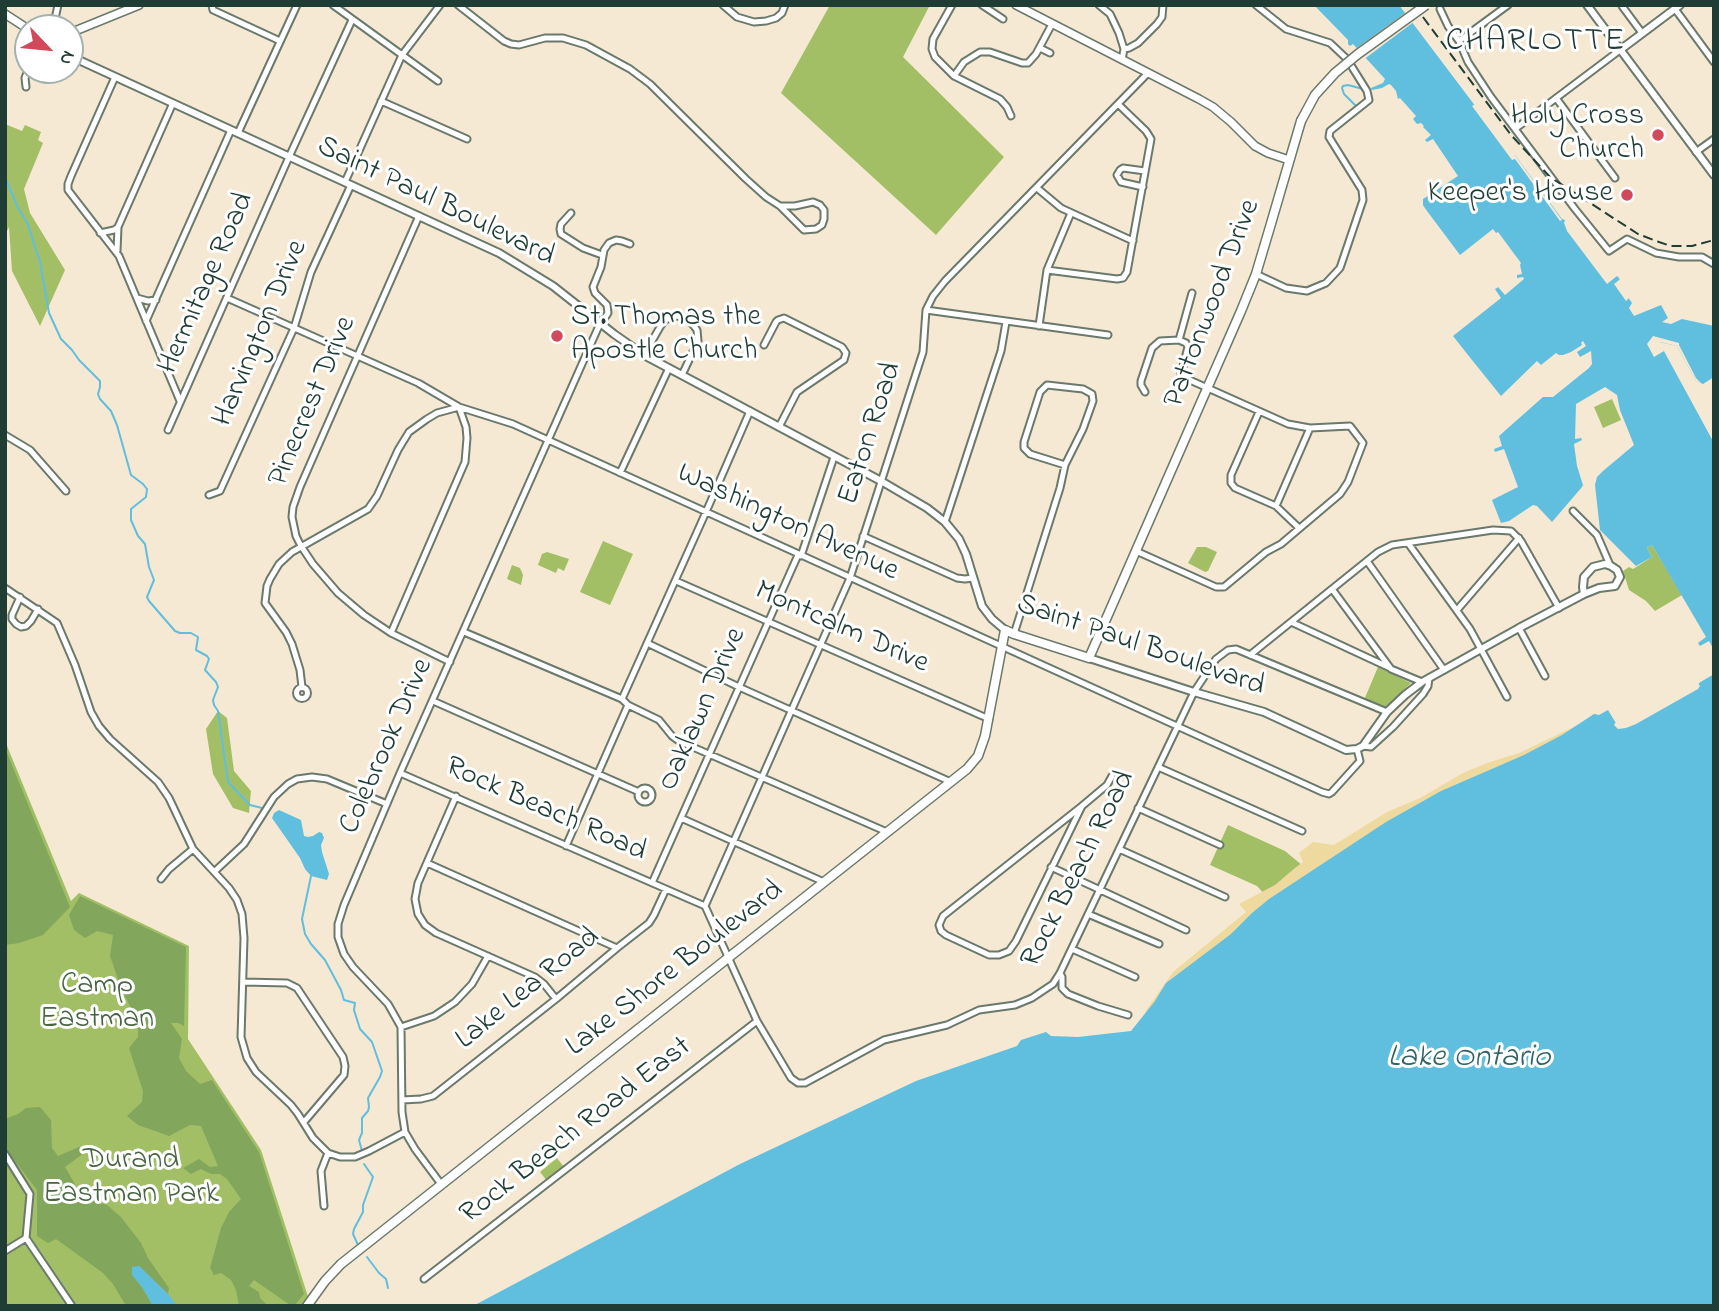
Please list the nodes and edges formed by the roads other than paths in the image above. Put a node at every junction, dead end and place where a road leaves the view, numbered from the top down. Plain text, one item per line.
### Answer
1 (139, 5) edge
2 (212, 5) edge
3 (296, 5) edge
4 (333, 5) edge
5 (440, 5) edge
6 (458, 5) edge
7 (723, 5) edge
8 (785, 5) edge
9 (952, 5) edge
10 (982, 5) edge
11 (1016, 5) edge
12 (1099, 5) edge
13 (1163, 5) edge
14 (1256, 5) edge
15 (1426, 5) edge
16 (1508, 5) edge
17 (1587, 5) edge
18 (1622, 6) edge
19 (1677, 7) edge
20 (1440, 9) dead end
21 (352, 19) junction
22 (1003, 19) dead end
23 (1052, 24) junction
24 (84, 27) edge
25 (1642, 33) junction
26 (280, 41) junction
27 (1459, 41) junction
28 (1040, 48) junction
29 (1124, 49) junction
30 (1620, 50) junction
31 (1051, 53) dead end
32 (402, 55) junction
33 (1122, 60) junction
34 (1714, 62) edge
35 (84, 63) edge
36 (1148, 73) junction
37 (954, 76) junction
38 (115, 77) junction
39 (438, 81) dead end
40 (26, 84) edge
41 (26, 87) dead end
42 (1556, 98) junction
43 (381, 101) junction
44 (173, 103) junction
45 (1118, 104) junction
46 (1011, 116) dead end
47 (1516, 129) junction
48 (234, 132) junction
49 (467, 139) dead end
50 (1714, 139) edge
51 (1696, 152) junction
52 (289, 157) junction
53 (1289, 160) junction
54 (1145, 172) junction
55 (1714, 175) edge
56 (1615, 178) dead end
57 (348, 184) junction
58 (1143, 187) junction
59 (1037, 188) junction
60 (780, 206) junction
61 (571, 213) dead end
62 (1071, 213) junction
63 (419, 216) junction
64 (118, 227) junction
65 (100, 233) junction
66 (1133, 241) junction
67 (630, 244) dead end
68 (117, 252) junction
69 (602, 255) junction
70 (1714, 264) edge
71 (1047, 270) junction
72 (1255, 274) junction
73 (1192, 293) dead end
74 (137, 298) junction
75 (227, 298) junction
76 (156, 300) junction
77 (926, 310) junction
78 (146, 321) junction
79 (1006, 322) junction
80 (601, 323) junction
81 (1039, 326) junction
82 (293, 328) junction
83 (1108, 335) dead end
84 (1180, 340) junction
85 (764, 345) dead end
86 (645, 355) junction
87 (358, 356) junction
88 (668, 368) junction
89 (682, 375) junction
90 (171, 380) junction
91 (183, 383) junction
92 (1208, 389) junction
93 (1145, 392) dead end
94 (180, 402) junction
95 (459, 407) junction
96 (750, 411) junction
97 (1259, 411) junction
98 (779, 427) junction
99 (1310, 428) junction
100 (168, 430) dead end
101 (5, 435) edge
102 (548, 440) junction
103 (834, 457) junction
104 (1065, 465) junction
105 (620, 473) junction
106 (881, 481) junction
107 (66, 491) dead end
108 (209, 495) dead end
109 (1276, 506) junction
110 (1573, 511) dead end
111 (706, 512) junction
112 (945, 522) junction
113 (1299, 528) junction
114 (863, 536) junction
115 (1519, 538) junction
116 (1408, 543) junction
117 (302, 546) junction
118 (1136, 551) junction
119 (800, 555) junction
120 (1367, 561) junction
121 (1610, 565) junction
122 (850, 578) junction
123 (973, 578) junction
124 (676, 581) junction
125 (5, 588) edge
126 (1332, 589) junction
127 (1584, 594) junction
128 (20, 597) junction
129 (1559, 608) junction
130 (38, 609) junction
131 (1457, 610) junction
132 (769, 622) junction
133 (1291, 622) junction
134 (1519, 628) junction
135 (1005, 629) junction
136 (464, 632) junction
137 (391, 633) junction
138 (1014, 634) junction
139 (647, 643) junction
140 (820, 646) junction
141 (1001, 646) junction
142 (1481, 649) junction
143 (1250, 655) junction
144 (1089, 658) junction
145 (450, 662) junction
146 (1391, 669) junction
147 (1444, 670) junction
148 (1545, 676) dead end
149 (1426, 680) junction
150 (302, 687) dead end
151 (739, 687) junction
152 (1194, 692) junction
153 (1507, 697) dead end
154 (622, 699) junction
155 (433, 701) junction
156 (628, 705) junction
157 (791, 711) junction
158 (1387, 712) junction
159 (989, 719) junction
160 (1177, 726) junction
161 (1360, 747) junction
162 (709, 753) junction
163 (1158, 767) junction
164 (400, 773) junction
165 (597, 774) junction
166 (762, 776) junction
167 (1112, 776) dead end
168 (951, 782) junction
169 (639, 792) dead end
170 (456, 796) junction
171 (387, 804) junction
172 (1082, 806) junction
173 (1138, 808) junction
174 (681, 818) junction
175 (1302, 831) dead end
176 (887, 832) junction
177 (734, 841) junction
178 (1220, 845) dead end
179 (566, 846) junction
180 (194, 849) junction
181 (1119, 849) junction
182 (427, 863) junction
183 (1051, 867) junction
184 (214, 872) junction
185 (161, 879) dead end
186 (824, 882) junction
187 (652, 883) junction
188 (666, 889) junction
189 (1099, 890) junction
190 (1225, 897) dead end
191 (705, 906) junction
192 (1088, 914) junction
193 (1186, 930) dead end
194 (1159, 943) dead end
195 (617, 948) junction
196 (1072, 949) junction
197 (488, 956) junction
198 (728, 958) junction
199 (1060, 973) junction
200 (1135, 978) dead end
201 (244, 982) junction
202 (556, 999) junction
203 (1128, 1016) dead end
204 (757, 1021) junction
205 (401, 1027) junction
206 (402, 1100) junction
207 (304, 1122) junction
208 (405, 1132) junction
209 (328, 1153) junction
210 (5, 1154) edge
211 (441, 1184) junction
212 (324, 1206) dead end
213 (26, 1238) junction
214 (5, 1251) edge
215 (424, 1279) dead end
216 (72, 1306) edge
217 (307, 1306) edge

1 - 24 main road
2 - 26 street
3 - 26 street
4 - 21 street
5 - 32 street, Harvington Drive
6 - 60 street
7 - 8 street
9 - 37 street
10 - 22 street
11 - 23 main road
12 - 29 street
13 - 29 street
14 - 72 street
15 - 53 main road, Pattonwood Drive, bridge
16 - 27 street
17 - 30 street
18 - 25 street
19 - 25 street
19 - 34 street
20 - 27 street
21 - 32 street
21 - 52 street, Hermitage Road
23 - 28 street
23 - 33 main road
25 - 30 street
26 - 48 street
27 - 47 street
28 - 31 street
28 - 37 street
29 - 33 street
30 - 42 street
30 - 51 street
32 - 39 street
32 - 43 street, Harvington Drive
33 - 36 main road
35 - 38 street, Saint Paul Boulevard
36 - 45 street, Eaton Road
36 - 53 main road
37 - 46 street
38 - 44 street, Saint Paul Boulevard
38 - 65 street
40 - 41 street
42 - 47 street
42 - 56 street
43 - 49 street
43 - 57 street, Harvington Drive
44 - 48 street, Saint Paul Boulevard
44 - 64 street
45 - 54 street
45 - 59 street, Eaton Road
47 - 70 street
48 - 52 street, Saint Paul Boulevard
48 - 76 street
50 - 51 street
51 - 55 street
52 - 57 street, Saint Paul Boulevard
52 - 75 street, Hermitage Road
53 - 72 main road, Pattonwood Drive
54 - 58 street
54 - 58 street
57 - 63 street, Saint Paul Boulevard
57 - 82 street, Harvington Drive
58 - 66 street
59 - 62 street
59 - 77 street, Eaton Road
60 - 60 street
61 - 69 street
62 - 66 street
62 - 71 street
63 - 80 street, Saint Paul Boulevard
63 - 87 street, Pinecrest Drive
64 - 65 street
64 - 68 street
65 - 68 street
66 - 71 street
67 - 69 street
68 - 74 street
69 - 80 street
71 - 81 street
72 - 92 main road, Pattonwood Drive
73 - 84 street
74 - 76 street
74 - 78 street
75 - 82 street, Washington Avenue
75 - 91 street, Hermitage Road
76 - 78 street
77 - 79 street
77 - 106 street, Eaton Road
78 - 90 street
79 - 81 street
79 - 112 street
80 - 86 street, Saint Paul Boulevard
80 - 102 street, Colebrook Drive
81 - 83 street
82 - 87 street, Washington Avenue
82 - 108 street, Harvington Drive
84 - 92 street
84 - 93 street
85 - 98 street
86 - 88 street, Saint Paul Boulevard
86 - 89 street
87 - 95 street, Washington Avenue
87 - 117 street, Pinecrest Drive
88 - 89 street, Saint Paul Boulevard
88 - 105 street
89 - 96 street, Saint Paul Boulevard
90 - 91 street
90 - 94 street
91 - 94 street, Hermitage Road
92 - 97 street
92 - 118 main road, Pattonwood Drive
94 - 100 street, Hermitage Road
95 - 102 street, Washington Avenue
95 - 117 street
95 - 137 street
96 - 98 street, Saint Paul Boulevard
96 - 111 street
97 - 99 street
97 - 109 street
98 - 103 street, Saint Paul Boulevard
99 - 109 street
99 - 113 street
101 - 107 street
102 - 105 street, Washington Avenue
102 - 136 street, Colebrook Drive
103 - 106 street, Saint Paul Boulevard
103 - 119 street, Oaklawn Drive
104 - 104 street
104 - 138 street
105 - 111 street, Washington Avenue
106 - 112 street, Saint Paul Boulevard
106 - 114 street, Eaton Road
109 - 113 street
110 - 121 street
111 - 119 street, Washington Avenue
111 - 124 street
112 - 123 street, Saint Paul Boulevard
113 - 118 street
114 - 122 street, Eaton Road
114 - 123 street
115 - 116 street
115 - 129 street
115 - 131 street
116 - 120 street
116 - 131 street
117 - 137 street, Pinecrest Drive
117 - 150 street
118 - 144 main road, Pattonwood Drive
119 - 122 street, Washington Avenue
119 - 132 street, Oaklawn Drive
120 - 126 street
120 - 147 street
121 - 127 street
121 - 127 street
122 - 140 street, Eaton Road
122 - 141 street, Washington Avenue
123 - 135 street, Saint Paul Boulevard
124 - 132 street, Montcalm Drive
124 - 139 street
125 - 128 street
126 - 133 street
126 - 146 street
127 - 129 street
128 - 130 street
128 - 130 street
129 - 134 street
130 - 180 street
131 - 142 street
132 - 140 street, Montcalm Drive
132 - 151 street, Oaklawn Drive
133 - 143 street
133 - 146 street
134 - 142 street
134 - 148 street
135 - 138 main road, Saint Paul Boulevard
135 - 141 main road, Lake Shore Boulevard
136 - 145 street, Colebrook Drive
136 - 154 street
137 - 145 street, Pinecrest Drive
138 - 144 main road, Saint Paul Boulevard
139 - 151 street
139 - 154 street
140 - 157 street, Eaton Road
140 - 159 street, Montcalm Drive
141 - 159 main road, Lake Shore Boulevard
141 - 160 street, Washington Avenue
142 - 147 street
142 - 153 street
143 - 152 street, Rock Beach Road
143 - 158 street
144 - 152 street, Saint Paul Boulevard
145 - 155 street, Colebrook Drive
146 - 149 street
147 - 149 street
149 - 158 street
149 - 161 street
151 - 157 street
151 - 162 street, Oaklawn Drive
152 - 160 street, Rock Beach Road
152 - 161 street, Saint Paul Boulevard
154 - 156 street
155 - 164 street, Colebrook Drive
155 - 165 street
156 - 162 street
156 - 165 street
157 - 166 street, Eaton Road
157 - 168 street
158 - 161 street
159 - 168 main road, Lake Shore Boulevard
160 - 161 street, Washington Avenue
160 - 163 street, Rock Beach Road
162 - 166 street
162 - 174 street, Oaklawn Drive
163 - 173 street, Rock Beach Road
163 - 175 street
164 - 170 street, Rock Beach Road
164 - 171 street, Colebrook Drive
165 - 169 street
165 - 179 street
166 - 176 street
166 - 177 street, Eaton Road
167 - 172 street
168 - 176 main road, Lake Shore Boulevard
170 - 179 street, Rock Beach Road
170 - 182 street
171 - 184 street
171 - 205 street, Colebrook Drive
172 - 183 street
172 - 183 street
173 - 178 street
173 - 181 street, Rock Beach Road
174 - 177 street
174 - 187 street, Oaklawn Drive
176 - 186 main road, Lake Shore Boulevard
177 - 186 street
177 - 191 street, Eaton Road
179 - 187 street, Rock Beach Road
180 - 184 street
180 - 185 street
181 - 189 street, Rock Beach Road
181 - 190 street
182 - 195 street
182 - 197 street
183 - 189 street
184 - 201 street
186 - 198 main road, Lake Shore Boulevard
187 - 188 street, Rock Beach Road
188 - 191 street, Rock Beach Road
188 - 195 street, Lake Lea Road
189 - 192 street, Rock Beach Road
189 - 193 street
191 - 198 street, Rock Beach Road
192 - 194 street
192 - 196 street, Rock Beach Road
195 - 202 street, Lake Lea Road
196 - 199 street, Rock Beach Road
196 - 200 street
197 - 202 street
197 - 205 street
198 - 204 street, Rock Beach Road
198 - 211 main road, Lake Shore Boulevard
199 - 203 street
199 - 204 street, Rock Beach Road
201 - 207 street
201 - 207 street
202 - 206 street, Lake Lea Road
204 - 215 street, Rock Beach Road East
205 - 206 street
206 - 208 street
207 - 209 street
208 - 209 street
208 - 211 street
209 - 212 street
210 - 213 street
211 - 217 main road, Lake Shore Boulevard
213 - 214 street
213 - 216 street

